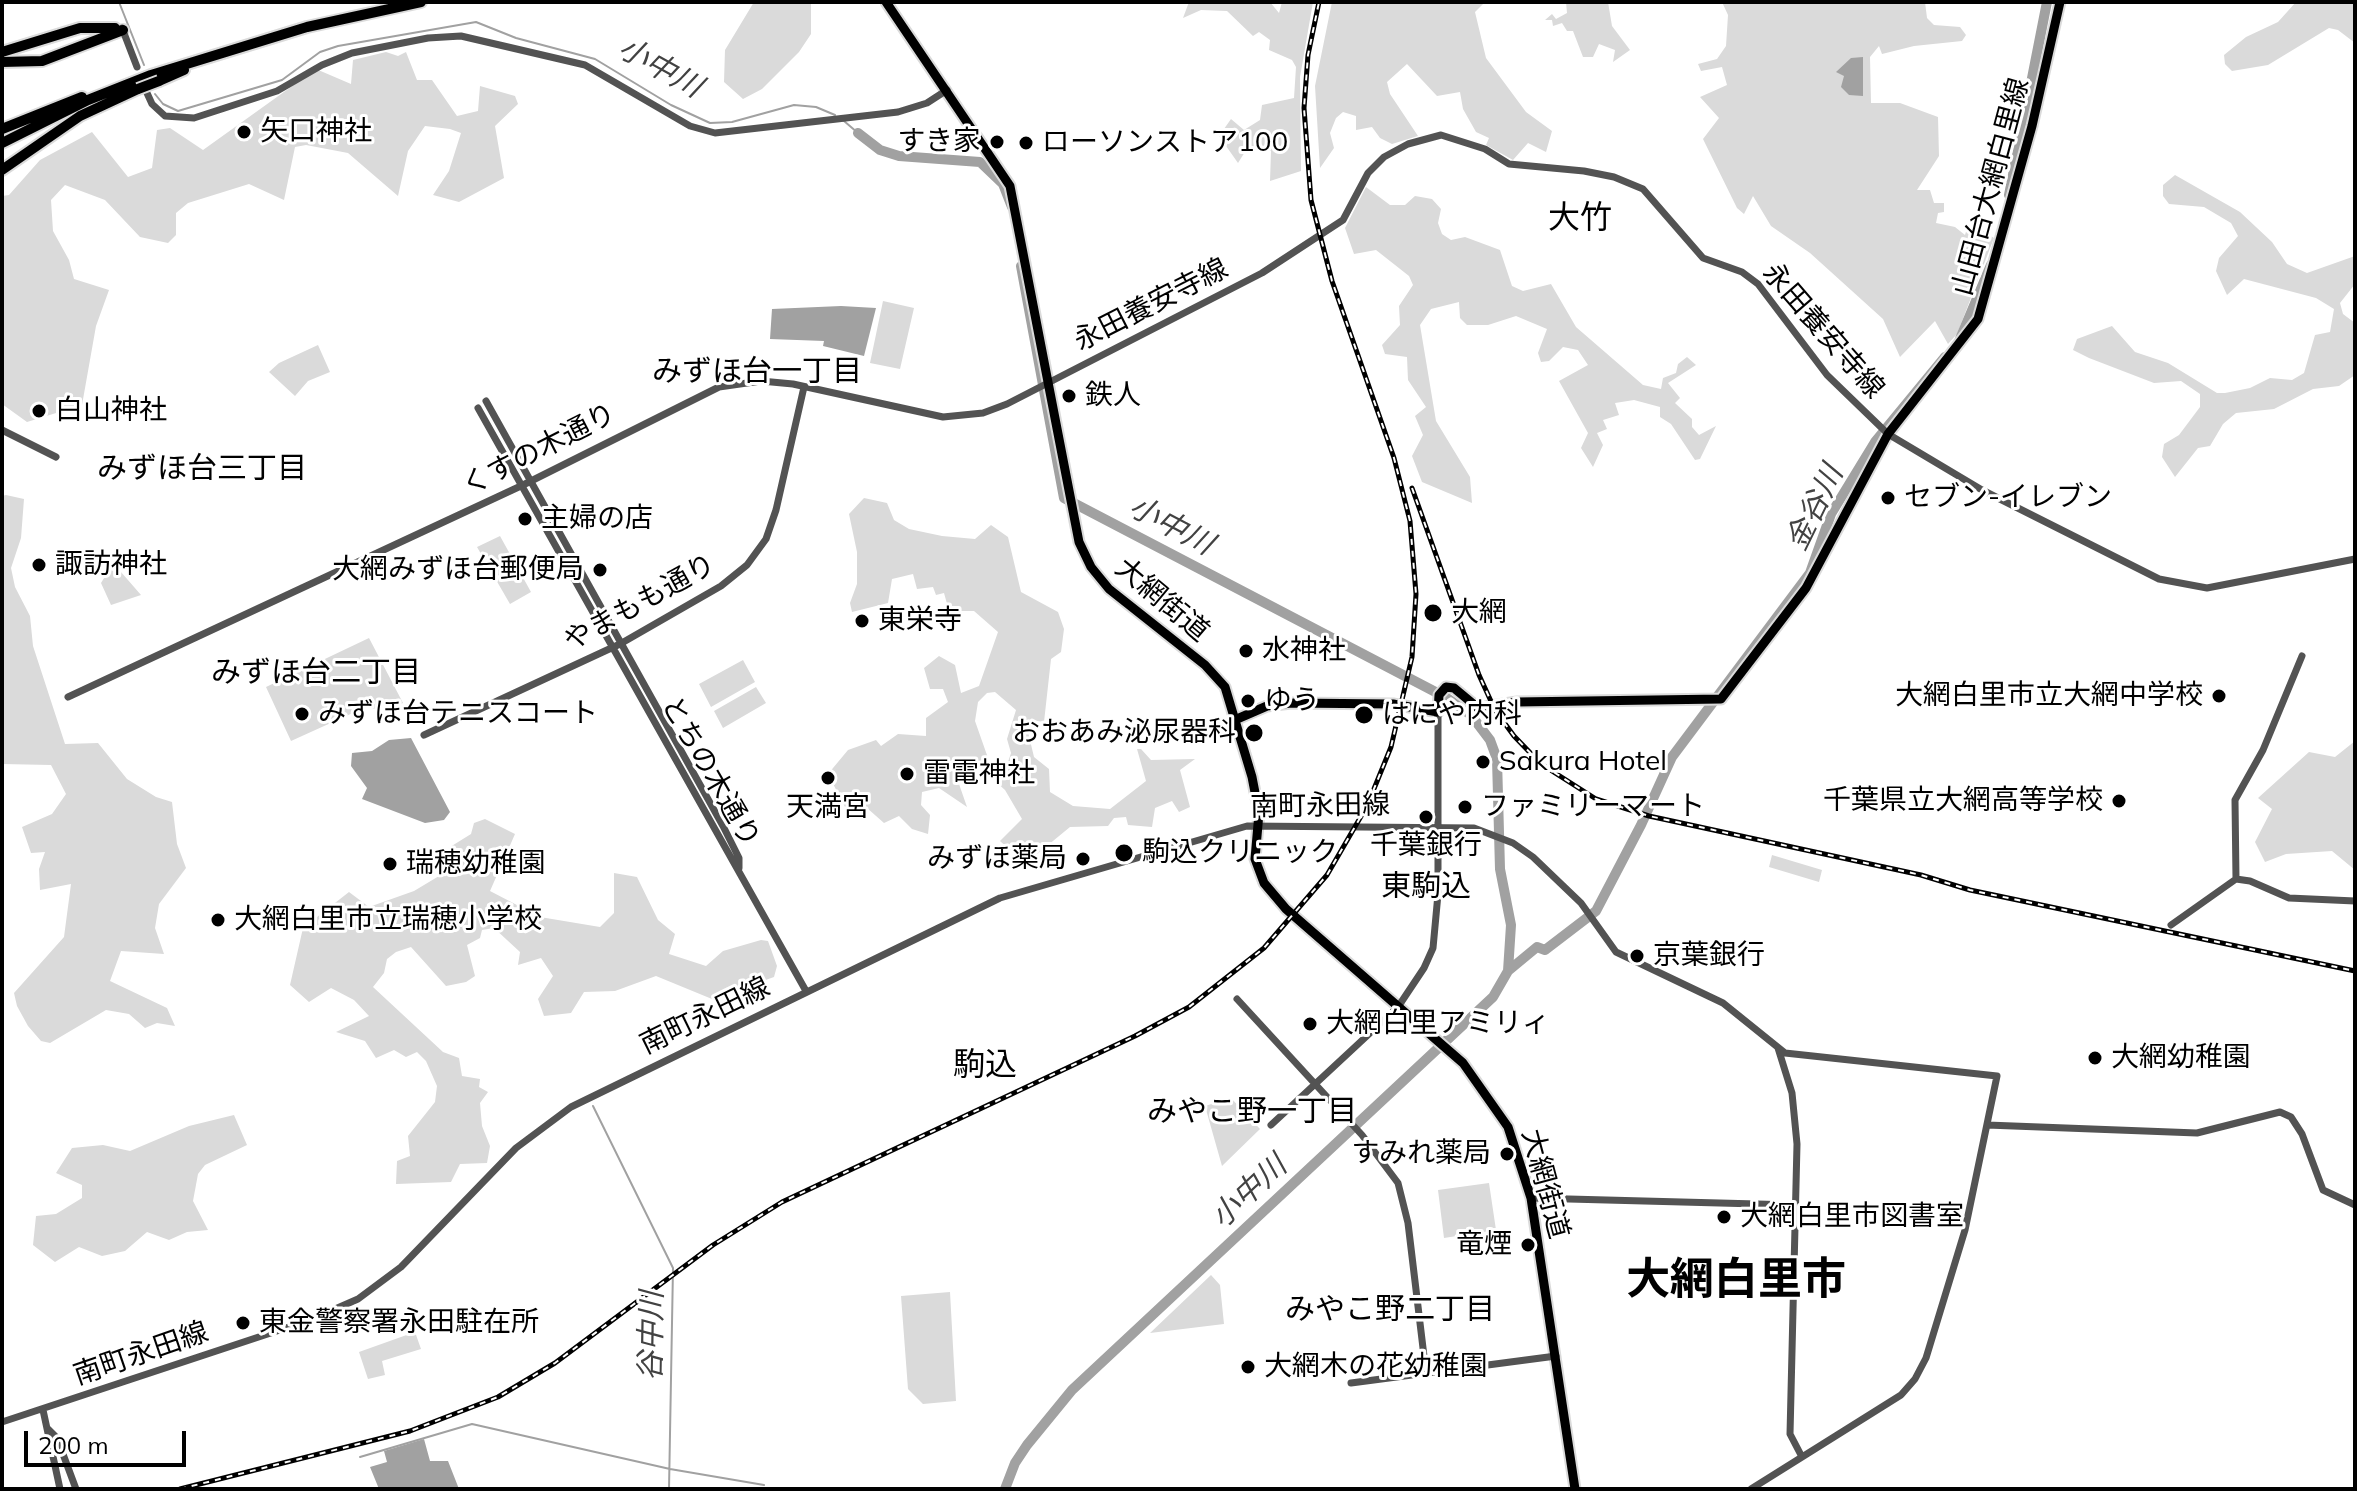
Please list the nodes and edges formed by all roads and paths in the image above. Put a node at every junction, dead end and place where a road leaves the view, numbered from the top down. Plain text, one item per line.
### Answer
1 (411, 2) edge
2 (421, 2) edge
3 (886, 2) edge
4 (2060, 2) edge
5 (122, 28) junction
6 (226, 51) junction
7 (2, 52) edge
8 (2, 62) edge
9 (137, 67) dead end
10 (150, 71) junction
11 (947, 90) junction
12 (143, 91) junction
13 (2, 129) edge
14 (2, 140) edge
15 (2, 170) edge
16 (1050, 382) junction
17 (804, 387) junction
18 (486, 401) dead end
19 (478, 408) dead end
20 (2, 430) edge
21 (1888, 434) junction
22 (56, 457) dead end
23 (526, 484) junction
24 (2355, 559) edge
25 (616, 646) junction
26 (2302, 656) dead end
27 (68, 697) dead end
28 (1438, 712) junction
29 (1237, 719) junction
30 (424, 735) dead end
31 (1258, 826) junction
32 (1438, 827) junction
33 (2236, 879) junction
34 (2355, 901) edge
35 (2171, 925) dead end
36 (806, 991) junction
37 (1237, 999) dead end
38 (1398, 1007) junction
39 (1778, 1048) junction
40 (1314, 1084) junction
41 (1271, 1125) dead end
42 (1987, 1125) junction
43 (1531, 1198) junction
44 (1795, 1205) junction
45 (2355, 1205) edge
46 (1556, 1356) junction
47 (1426, 1373) junction
48 (1351, 1383) dead end
49 (43, 1410) junction
50 (2, 1422) edge
51 (48, 1429) junction
52 (1802, 1457) junction
53 (60, 1489) edge
54 (76, 1489) edge
55 (1575, 1489) edge
56 (1751, 1489) edge

1 - 10 highway
2 - 6 highway
3 - 11 main road, 大網街道
4 - 21 main road, 山田台大網白里線
5 - 7 highway
5 - 8 highway
5 - 9 street
6 - 12 highway, bridge
6 - 14 highway
10 - 13 highway
10 - 14 highway
11 - 12 street
11 - 16 main road, 大網街道
12 - 15 highway
16 - 17 street, くすの木通り
16 - 21 street, 永田養安寺線
16 - 29 main road, 大網街道
17 - 23 street, くすの木通り
17 - 25 street, やまもも通り
18 - 23 street, とちの木通り
19 - 23 street, とちの木通り
20 - 22 street
21 - 24 street, 永田養安寺線
21 - 28 main road, 山田台大網白里線
23 - 25 street, とちの木通り
23 - 27 street, くすの木通り
25 - 30 street, やまもも通り
25 - 36 street, とちの木通り
26 - 33 street
28 - 29 main road
28 - 32 street
29 - 31 main road, 大網街道
31 - 32 street, 南町永田線
31 - 36 street, 南町永田線
31 - 38 main road, 大網街道
32 - 38 street
32 - 39 street, 南町永田線
33 - 34 street
33 - 35 street
36 - 49 street, 南町永田線
37 - 40 street
38 - 40 street
38 - 43 main road, 大網街道
39 - 42 street, 南町永田線
39 - 44 street
40 - 41 street
40 - 47 street
42 - 45 street
42 - 52 street
43 - 44 street
43 - 46 main road, 大網街道
44 - 52 street
46 - 47 street
46 - 55 main road, 大網街道
47 - 48 street
49 - 50 street, 南町永田線
49 - 51 street
51 - 53 street
51 - 54 street
52 - 56 street

